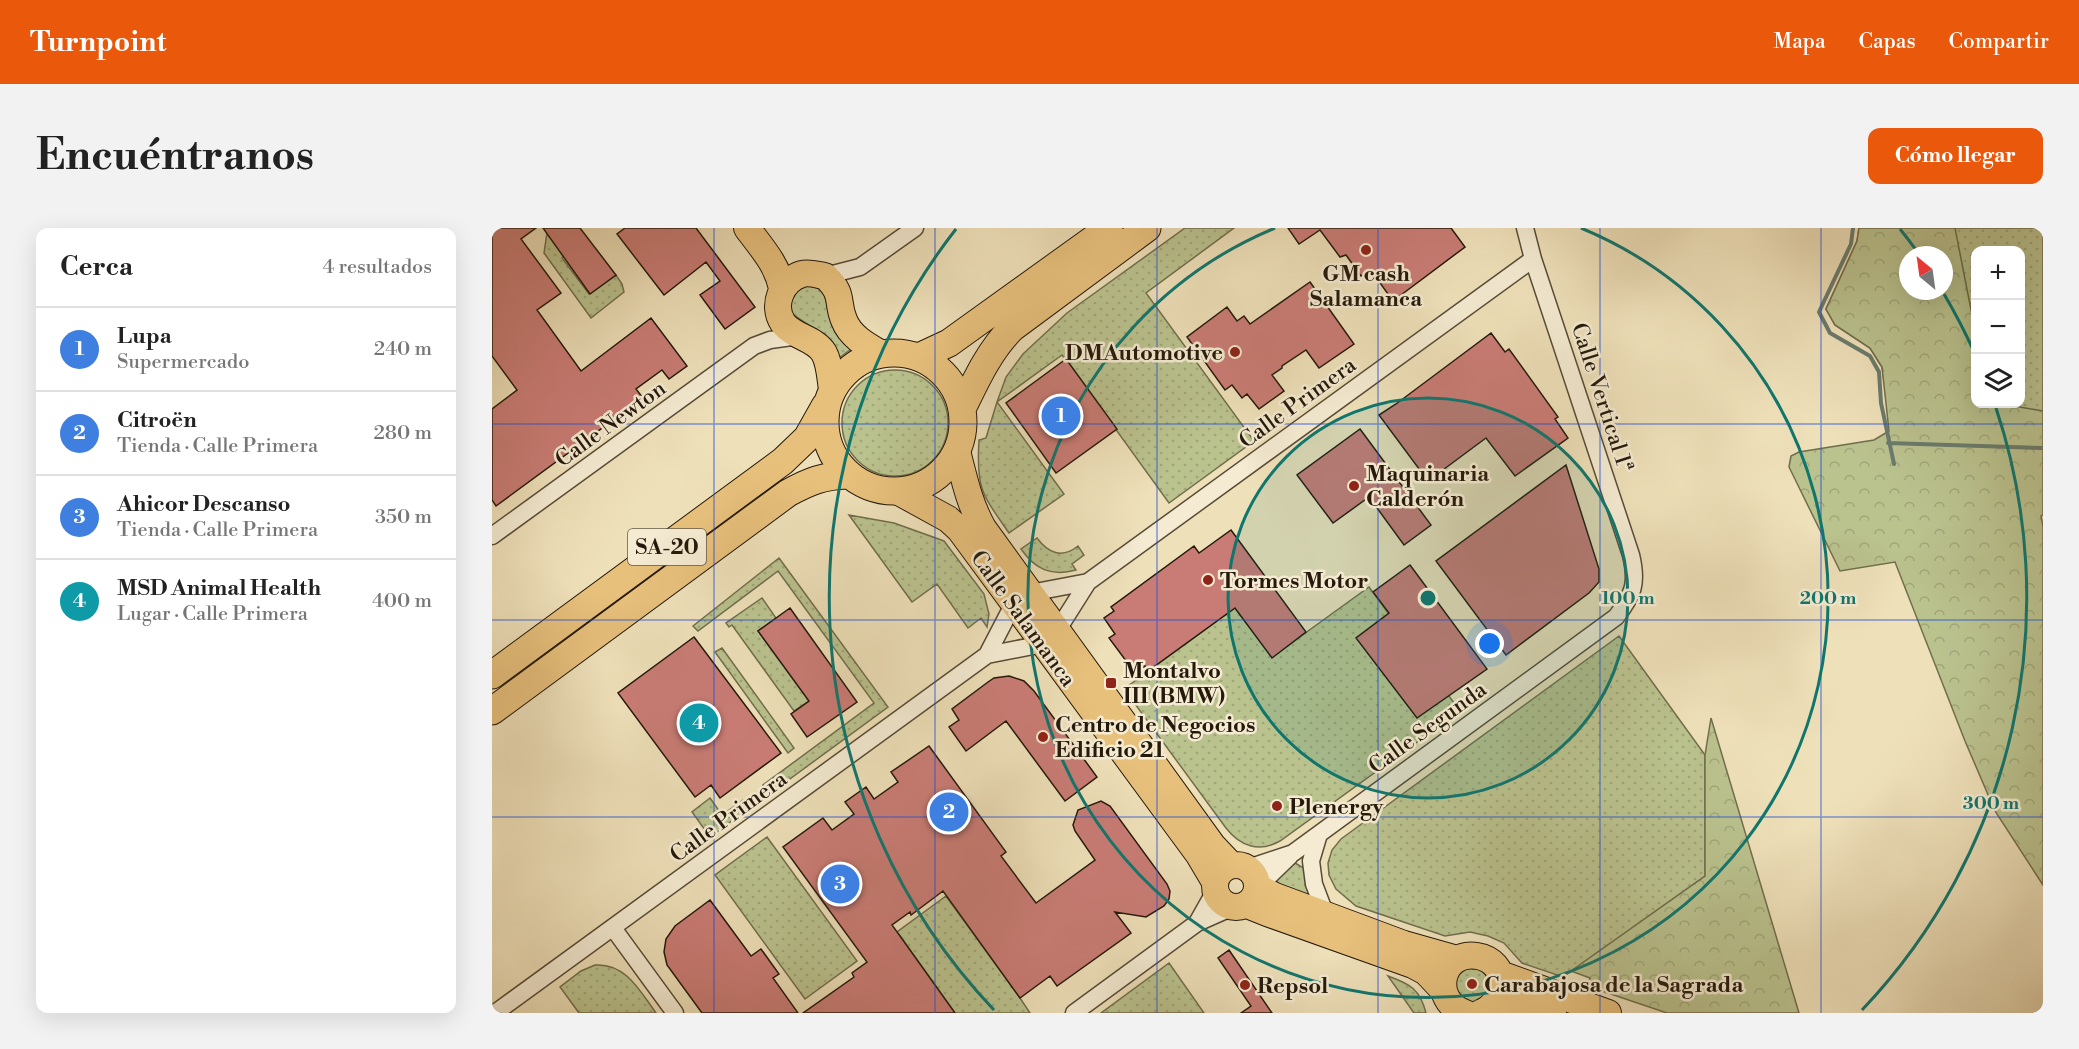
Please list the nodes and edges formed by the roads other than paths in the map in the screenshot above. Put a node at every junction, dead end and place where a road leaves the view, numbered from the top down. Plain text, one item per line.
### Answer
1 (747, 228) edge
2 (760, 228) edge
3 (915, 228) edge
4 (1109, 228) edge
5 (1147, 228) edge
6 (1525, 228) edge
7 (1533, 259) junction
8 (860, 267) junction
9 (797, 286) junction
10 (840, 299) junction
11 (798, 336) junction
12 (754, 346) junction
13 (880, 353) junction
14 (919, 357) junction
15 (829, 397) junction
16 (963, 409) junction
17 (957, 451) junction
18 (848, 474) junction
19 (897, 491) junction
20 (492, 536) edge
21 (1088, 582) junction
22 (1635, 582) joint
23 (1022, 598) junction
24 (1050, 638) junction
25 (987, 655) junction
26 (492, 675) edge
27 (492, 711) edge
28 (1319, 834) junction
29 (1235, 886) junction
30 (1325, 913) junction
31 (1197, 923) junction
32 (613, 928) junction
33 (1457, 959) junction
34 (1500, 974) junction
35 (1450, 1003) edge
36 (1486, 1009) edge
37 (495, 1013) edge
38 (675, 1013) edge
39 (1074, 1013) edge
40 (1553, 1013) edge
41 (1608, 1013) edge

1 - 9 main road
2 - 9 main road
3 - 8 street
4 - 14 highway
5 - 16 highway
6 - 7 street, Calle Vertical 1ª
7 - 21 street, Calle Primera
7 - 22 street, Calle Vertical 1ª
8 - 9 street
8 - 10 street
9 - 10 main road
9 - 11 main road
9 - 12 street, Calle Newton
10 - 13 main road
11 - 12 street, Calle Newton
11 - 15 main road
12 - 20 street, Calle Newton
13 - 14 highway, SA-20
13 - 15 highway, SA-20
14 - 16 highway, SA-20
15 - 18 highway
15 - 26 highway, SA-20
16 - 17 highway
17 - 19 highway
17 - 23 main road, Calle Salamanca
18 - 19 highway
18 - 27 highway, SA-20
19 - 23 main road, Calle Salamanca
21 - 23 street, Calle Primera
21 - 24 street, Calle Primera
22 - 28 street, Calle Segunda
23 - 24 main road, Calle Salamanca
23 - 25 street, Calle Primera
24 - 25 street, Calle Primera
24 - 29 main road, Calle Salamanca
25 - 32 street, Calle Primera
28 - 29 street, Calle Segunda
28 - 30 street
29 - 30 main road
29 - 31 street, Calle Segunda
29 - 31 street, Calle Segunda
29 - 35 main road
30 - 33 main road
31 - 39 street, Calle Segunda
32 - 37 street, Calle Primera
32 - 38 street
33 - 34 main road
33 - 35 main road
34 - 36 main road
34 - 41 main road
36 - 40 main road

